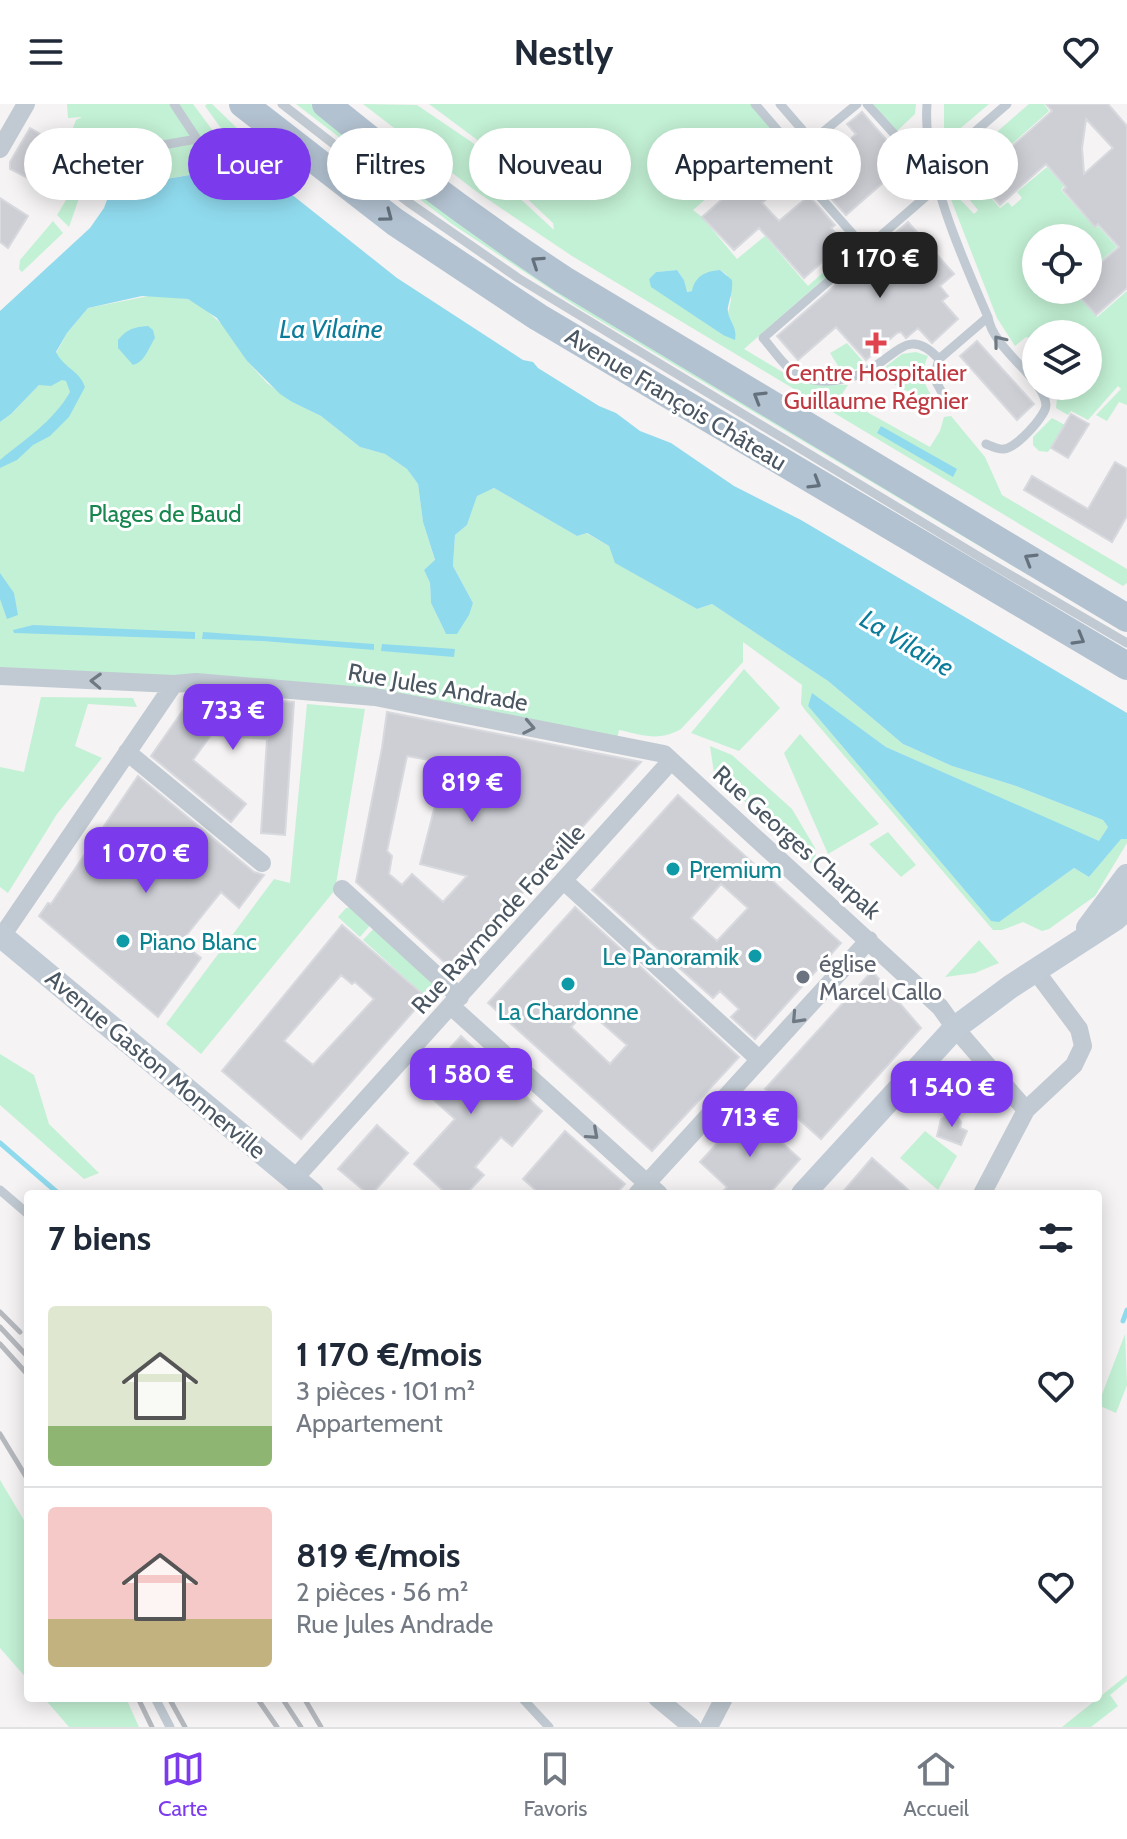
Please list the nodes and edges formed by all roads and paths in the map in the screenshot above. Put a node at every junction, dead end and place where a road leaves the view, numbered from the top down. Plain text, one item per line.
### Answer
1 (26, 104) edge
2 (174, 104) edge
3 (243, 104) edge
4 (282, 104) edge
5 (326, 104) edge
6 (755, 104) edge
7 (780, 104) edge
8 (857, 104) edge
9 (867, 104) edge
10 (927, 104) edge
11 (1007, 104) edge
12 (776, 128) edge
13 (801, 128) edge
14 (828, 128) edge
15 (889, 128) edge
16 (928, 128) edge
17 (979, 128) edge
18 (172, 143) edge
19 (0, 149) edge
20 (823, 200) edge
21 (922, 200) edge
22 (943, 200) edge
23 (865, 248) junction
24 (988, 317) junction
25 (939, 359) junction
26 (945, 398) dead end
27 (986, 444) dead end
28 (941, 533) junction
29 (1026, 584) junction
30 (995, 589) junction
31 (1124, 616) edge
32 (1127, 643) edge
33 (1127, 666) edge
34 (0, 676) edge
35 (174, 684) junction
36 (127, 752) junction
37 (671, 761) junction
38 (262, 863) dead end
39 (1127, 876) edge
40 (564, 881) junction
41 (342, 889) dead end
42 (1127, 908) edge
43 (1, 935) edge
44 (869, 940) junction
45 (1080, 941) junction
46 (1035, 970) junction
47 (456, 1002) junction
48 (955, 1028) junction
49 (759, 1059) junction
50 (1026, 1110) junction
51 (303, 1186) edge
52 (0, 1190) edge
53 (648, 1190) edge
54 (807, 1190) edge
55 (984, 1190) edge
56 (24, 1211) edge
57 (157, 1702) edge
58 (526, 1702) edge
59 (661, 1702) edge
60 (722, 1702) edge
61 (684, 1724) edge
62 (170, 1727) edge
63 (549, 1727) edge
64 (709, 1727) edge

1 - 19 street
2 - 18 lane
3 -> 30 main road, Avenue François Château
4 - 28 lane
31 -> 5 main road, Avenue François Château
6 - 12 lane
7 - 13 lane
8 - 14 lane
9 - 15 lane
10 - 16 lane
11 - 17 lane
20 - 23 lane
21 - 23 lane
22 - 24 lane
23 - 25 lane
24 - 25 lane
27 -> 24 lane
25 - 26 lane
28 - 29 lane
28 - 30 lane
29 - 31 lane
29 - 32 lane
30 -> 33 main road, Avenue François Château
35 -> 34 street, Rue Jules Andrade
35 - 36 street
35 -> 37 street, Rue Jules Andrade
36 - 38 street
36 - 43 street
37 - 40 street, Rue Raymonde Foreville
37 - 44 street, Rue Georges Charpak
39 - 45 street
40 - 47 street, Rue Raymonde Foreville
40 - 49 street
41 - 47 street
42 - 45 street
43 - 51 street, Avenue Gaston Monnerville
44 - 48 street, Rue Georges Charpak
44 -> 49 street
45 - 46 street
46 - 48 street
46 - 50 street
47 - 51 street, Rue Raymonde Foreville
47 -> 53 street
48 - 50 street, Rue Georges Charpak
48 - 54 street
49 - 53 street
50 - 55 street
52 - 56 lane
57 - 62 lane
58 - 63 lane
59 - 61 street
60 - 64 street

